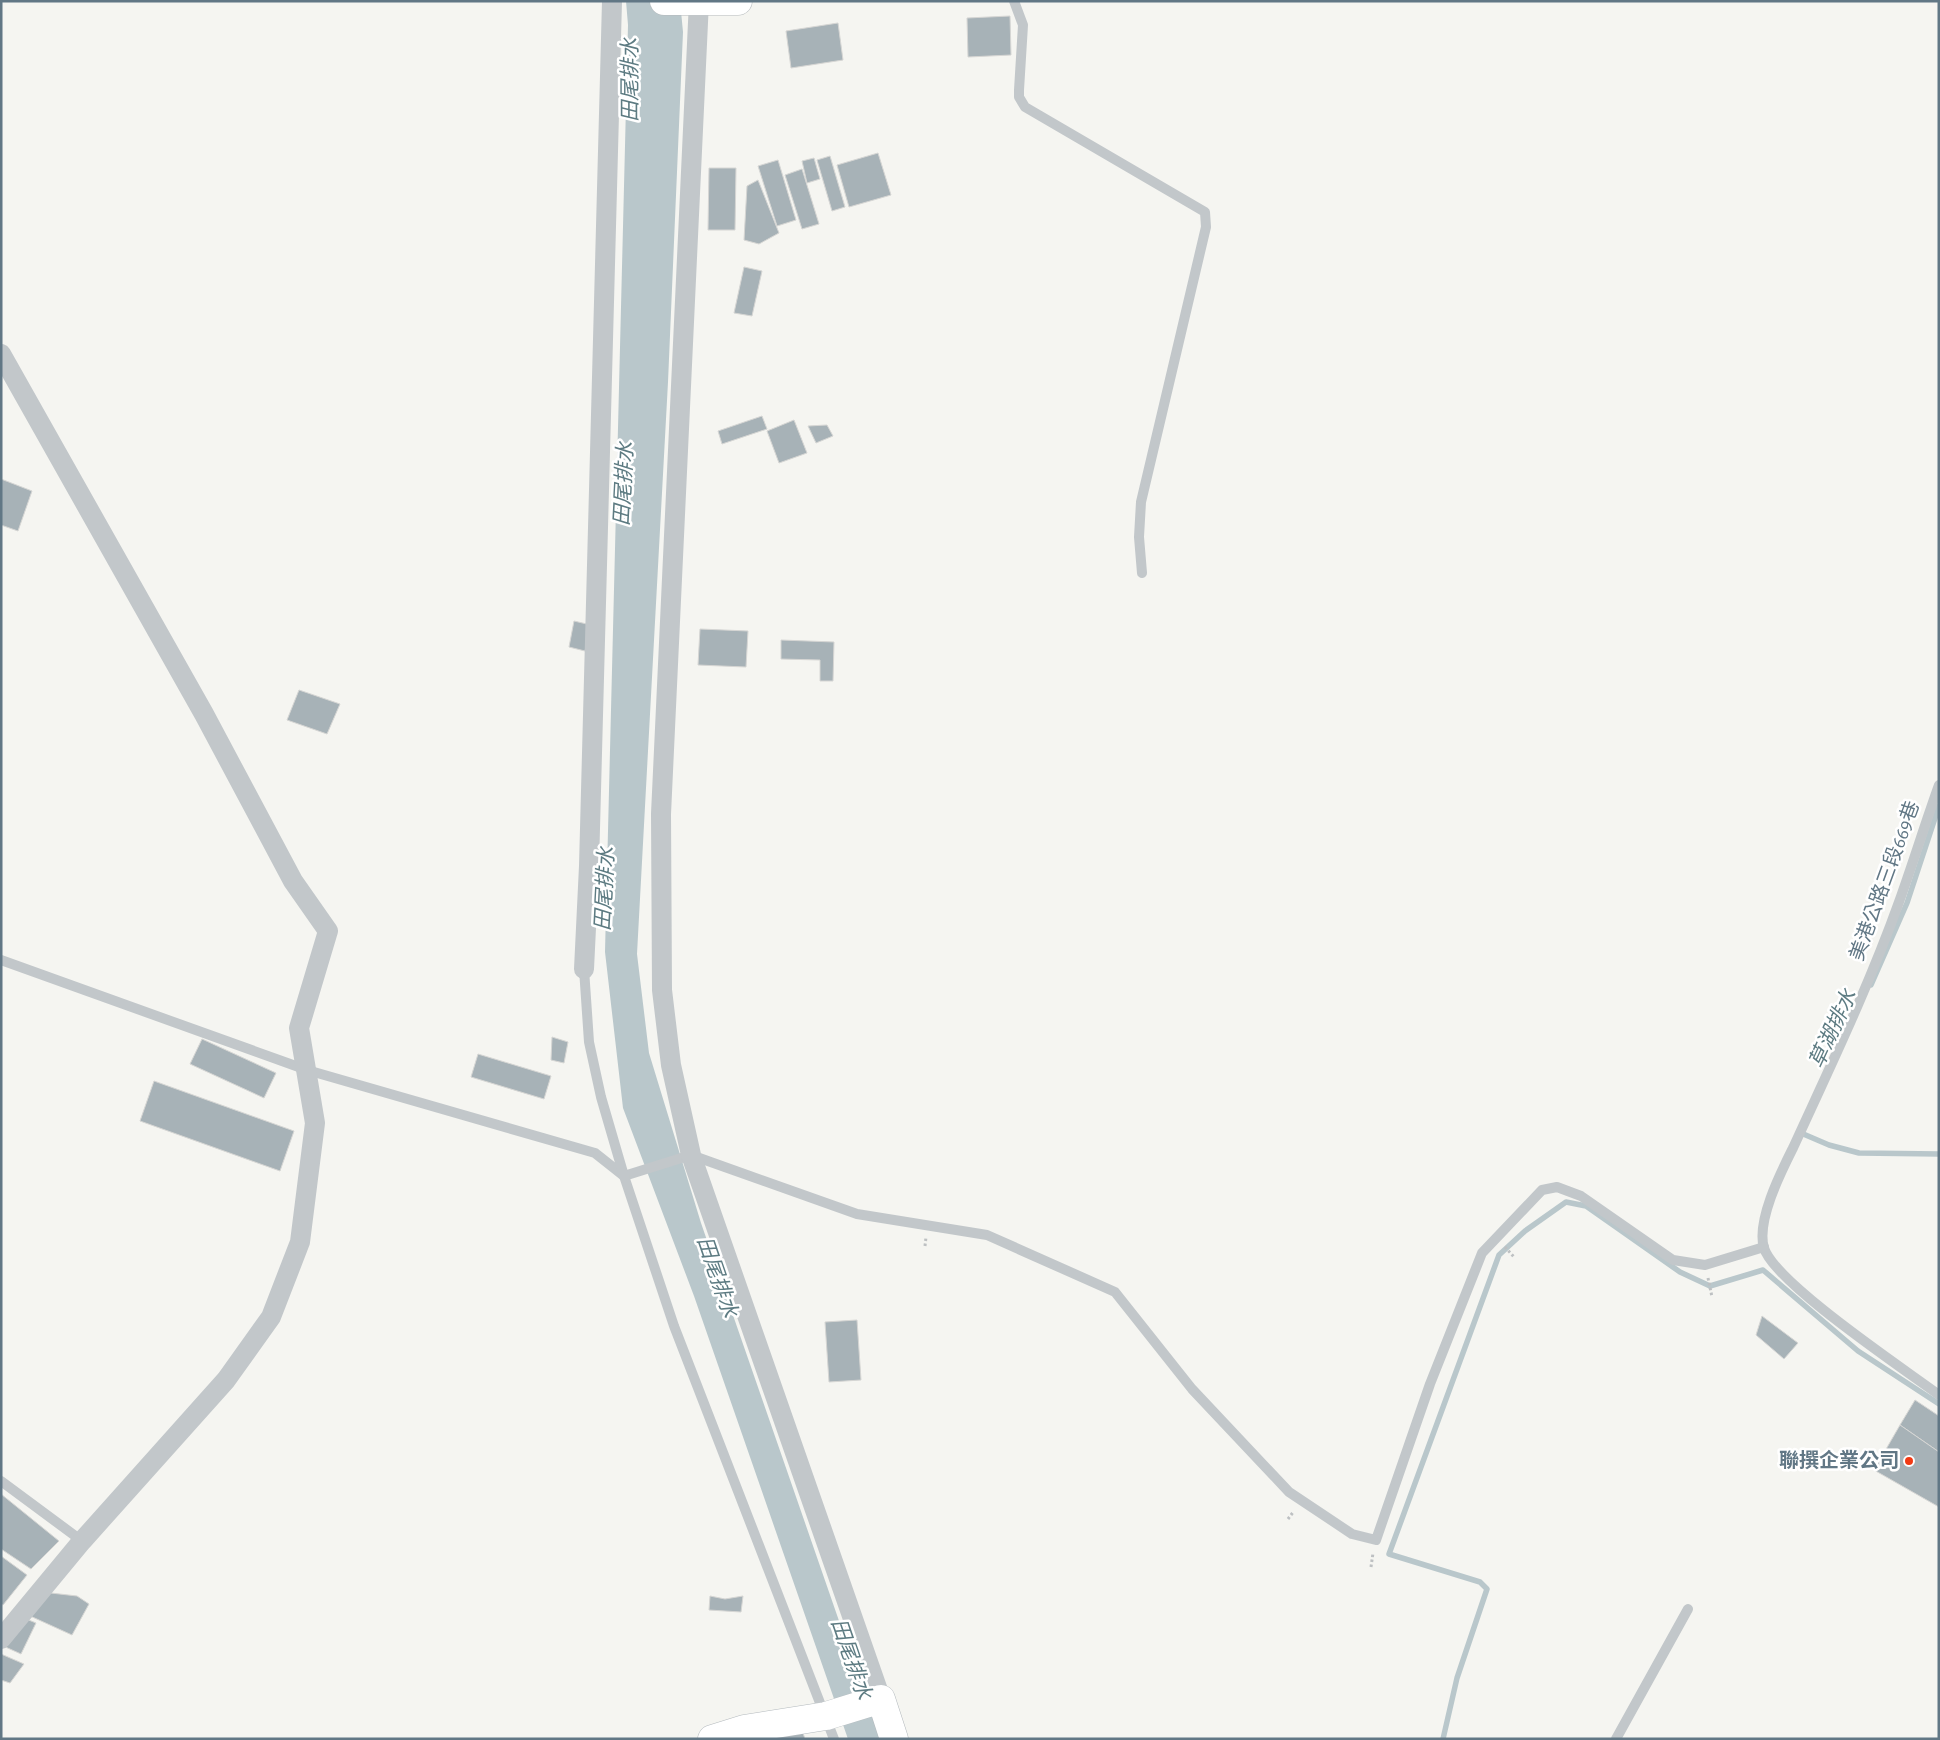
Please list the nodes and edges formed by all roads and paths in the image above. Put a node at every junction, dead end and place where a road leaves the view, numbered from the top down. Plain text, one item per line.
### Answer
1 (612, 1) edge
2 (664, 1) edge
3 (738, 1) edge
4 (1014, 1) edge
5 (699, 2) edge
6 (1, 354) edge
7 (1142, 573) dead end
8 (1939, 784) edge
9 (1, 960) edge
10 (584, 969) joint
11 (307, 1070) junction
12 (691, 1156) junction
13 (624, 1176) junction
14 (1764, 1247) junction
15 (1705, 1265) junction
16 (1712, 1297) dead end
17 (1939, 1395) edge
18 (1, 1481) edge
19 (82, 1541) junction
20 (1688, 1610) dead end
21 (1, 1639) edge
22 (881, 1699) junction
23 (830, 1727) edge
24 (712, 1739) edge
25 (894, 1739) edge
26 (1616, 1739) edge

1 - 10 street
2 - 5 street
3 - 5 street
4 - 7 lane
5 - 12 street
6 - 11 street
8 - 14 lane, 美港公路三段669巷
9 - 11 lane
10 - 13 lane
11 - 13 lane
11 - 19 street
12 - 13 lane
12 - 15 lane
12 - 22 street
13 - 23 lane
14 - 15 lane
14 - 17 lane
15 - 16 path
18 - 19 lane
19 - 21 street
20 - 26 lane
22 - 23 street
22 - 25 street
23 - 24 street

